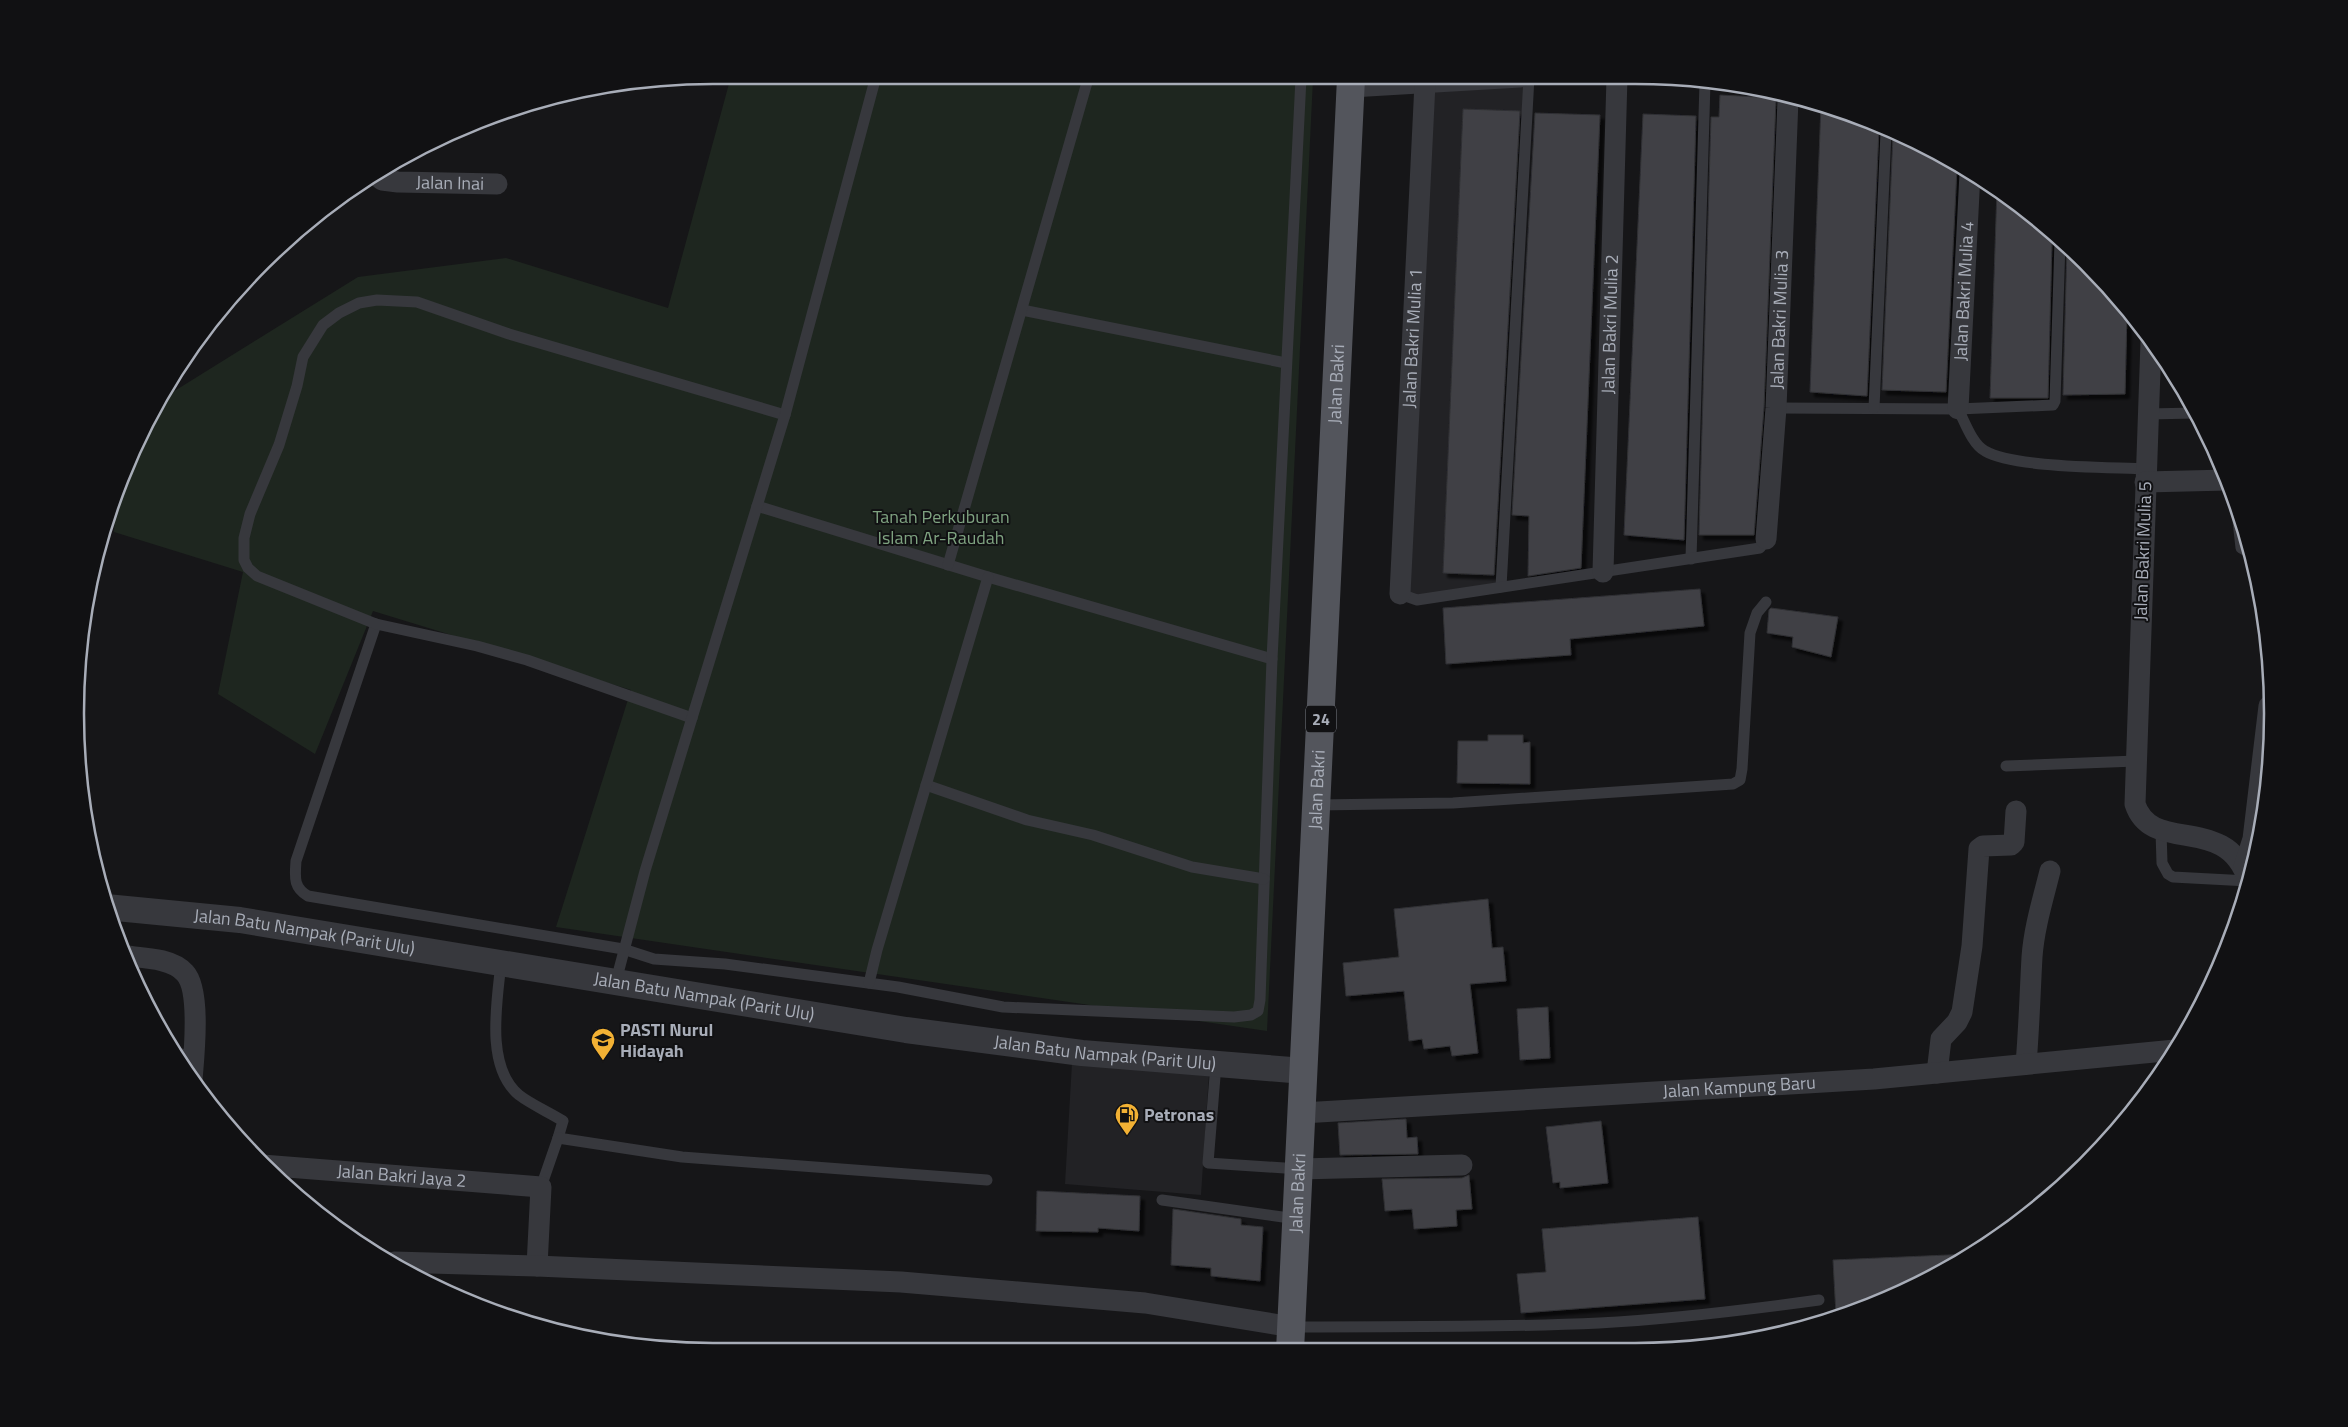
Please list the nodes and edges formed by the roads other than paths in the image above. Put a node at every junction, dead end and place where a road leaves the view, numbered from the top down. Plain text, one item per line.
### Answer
1 (874, 84) edge
2 (1087, 84) edge
3 (1301, 84) edge
4 (1351, 84) edge
5 (1425, 84) edge
6 (1529, 84) edge
7 (1617, 84) edge
8 (1705, 88) edge
9 (1788, 103) edge
10 (1886, 137) edge
11 (381, 179) edge
12 (1970, 181) edge
13 (497, 184) dead end
14 (2060, 249) edge
15 (1022, 310) junction
16 (2150, 353) edge
17 (1286, 363) junction
18 (1776, 408) junction
19 (1874, 408) junction
20 (1958, 409) junction
21 (2187, 413) edge
22 (2148, 414) junction
23 (784, 415) junction
24 (2146, 476) junction
25 (2219, 480) edge
26 (757, 506) junction
27 (1766, 539) joint
28 (1691, 559) junction
29 (948, 565) junction
30 (1602, 572) junction
31 (988, 577) junction
32 (1501, 587) junction
33 (1400, 594) joint
34 (1766, 602) dead end
35 (376, 624) junction
36 (1272, 659) junction
37 (692, 718) junction
38 (2263, 760) edge
39 (2136, 761) junction
40 (2006, 766) dead end
41 (926, 785) junction
42 (1317, 805) junction
43 (2016, 811) dead end
44 (2256, 811) edge
45 (2162, 831) junction
46 (2050, 871) dead end
47 (2244, 872) edge
48 (2243, 876) edge
49 (1264, 879) junction
50 (115, 908) edge
51 (623, 949) junction
52 (134, 958) edge
53 (501, 962) junction
54 (616, 981) junction
55 (869, 984) junction
56 (2166, 1051) edge
57 (184, 1054) edge
58 (1216, 1064) junction
59 (2026, 1064) junction
60 (1304, 1071) junction
61 (1937, 1073) junction
62 (1302, 1113) junction
63 (558, 1138) junction
64 (1462, 1164) dead end
65 (276, 1166) edge
66 (1299, 1169) junction
67 (987, 1180) dead end
68 (541, 1187) junction
69 (1162, 1200) dead end
70 (1297, 1219) junction
71 (405, 1262) edge
72 (537, 1266) junction
73 (1819, 1300) dead end
74 (1291, 1339) edge

1 - 23 lane
2 - 15 lane
3 - 17 lane
4 - 42 main road, Jalan Bakri / 24
5 - 33 street, Jalan Bakri Mulia 1
6 - 32 lane
7 - 30 street, Jalan Bakri Mulia 2
8 - 28 lane
9 - 18 street, Jalan Bakri Mulia 3
10 - 19 lane
11 - 13 street, Jalan Inai
12 - 20 street, Jalan Bakri Mulia 4
14 - 20 lane
15 - 17 lane
15 - 29 lane
16 - 22 street, Jalan Bakri Mulia 5
17 - 36 lane
18 - 19 lane
18 - 27 street, Jalan Bakri Mulia 3
19 - 20 lane
20 - 24 lane
21 - 22 lane
22 - 24 street, Jalan Bakri Mulia 5
23 - 26 lane
23 - 35 lane
24 - 25 street
24 - 39 street, Jalan Bakri Mulia 5
26 - 29 lane
26 - 37 lane
27 - 28 lane
28 - 30 lane
29 - 31 lane
30 - 32 lane
31 - 36 lane
31 - 41 lane
32 - 33 lane
34 - 42 lane
35 - 37 lane
35 - 51 lane
36 - 49 lane
37 - 51 lane
38 - 44 street
39 - 40 lane
39 - 45 street, Jalan Bakri Mulia 5
41 - 49 lane
41 - 55 lane
42 - 60 main road, Jalan Bakri / 24
43 - 61 street
45 - 47 street
45 - 48 lane
46 - 59 street
49 - 55 lane
50 - 53 street, Jalan Batu Nampak (Parit Ulu)
51 - 54 lane
51 - 55 lane
52 - 57 street
53 - 54 street, Jalan Batu Nampak (Parit Ulu)
53 - 63 lane
54 - 58 street, Jalan Batu Nampak (Parit Ulu)
56 - 59 street, Jalan Kampung Baru
58 - 60 street, Jalan Batu Nampak (Parit Ulu)
58 - 66 lane
59 - 61 street, Jalan Kampung Baru
60 - 62 main road, Jalan Bakri / 24
61 - 62 street, Jalan Kampung Baru
62 - 66 main road, Jalan Bakri / 24
63 - 67 lane
63 - 68 lane
64 - 66 street
65 - 68 street, Jalan Bakri Jaya 2
66 - 70 main road, Jalan Bakri / 24
68 - 72 street
69 - 70 lane
70 - 74 main road, Jalan Bakri / 24
71 - 72 street
72 - 74 street
73 - 74 lane

